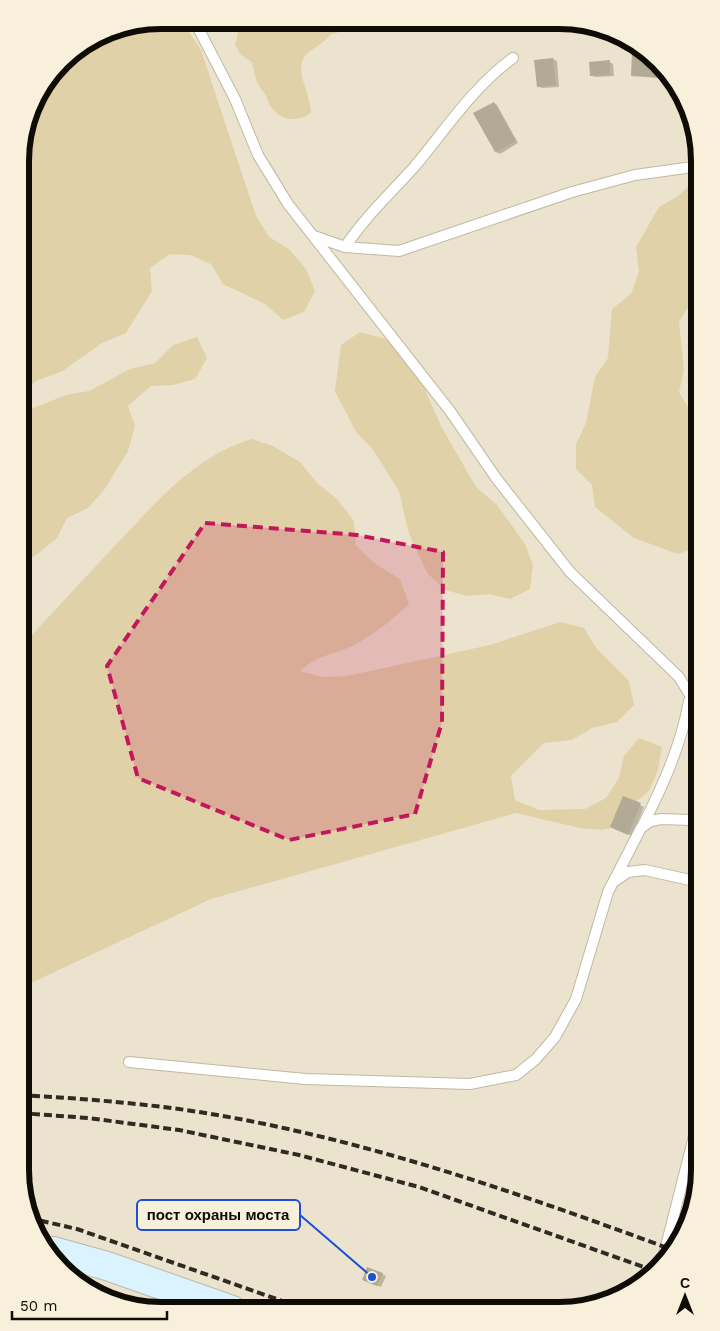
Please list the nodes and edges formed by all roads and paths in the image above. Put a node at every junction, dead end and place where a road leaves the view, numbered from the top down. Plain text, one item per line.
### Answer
1 (199, 29) edge
2 (513, 58) dead end
3 (691, 167) edge
4 (313, 236) junction
5 (344, 247) junction
6 (690, 696) junction
7 (691, 701) edge
8 (691, 819) edge
9 (641, 828) junction
10 (691, 880) edge
11 (614, 881) junction
12 (129, 1062) dead end
13 (691, 1148) edge
14 (666, 1247) edge
15 (58, 1252) edge
16 (209, 1302) edge

1 - 4 lane
2 - 5 lane
3 - 5 lane
4 - 5 lane
4 - 6 lane
6 - 7 lane
6 - 9 lane
8 - 9 lane
9 - 11 lane
10 - 11 lane
11 - 12 lane
13 - 14 lane
15 - 16 main road

